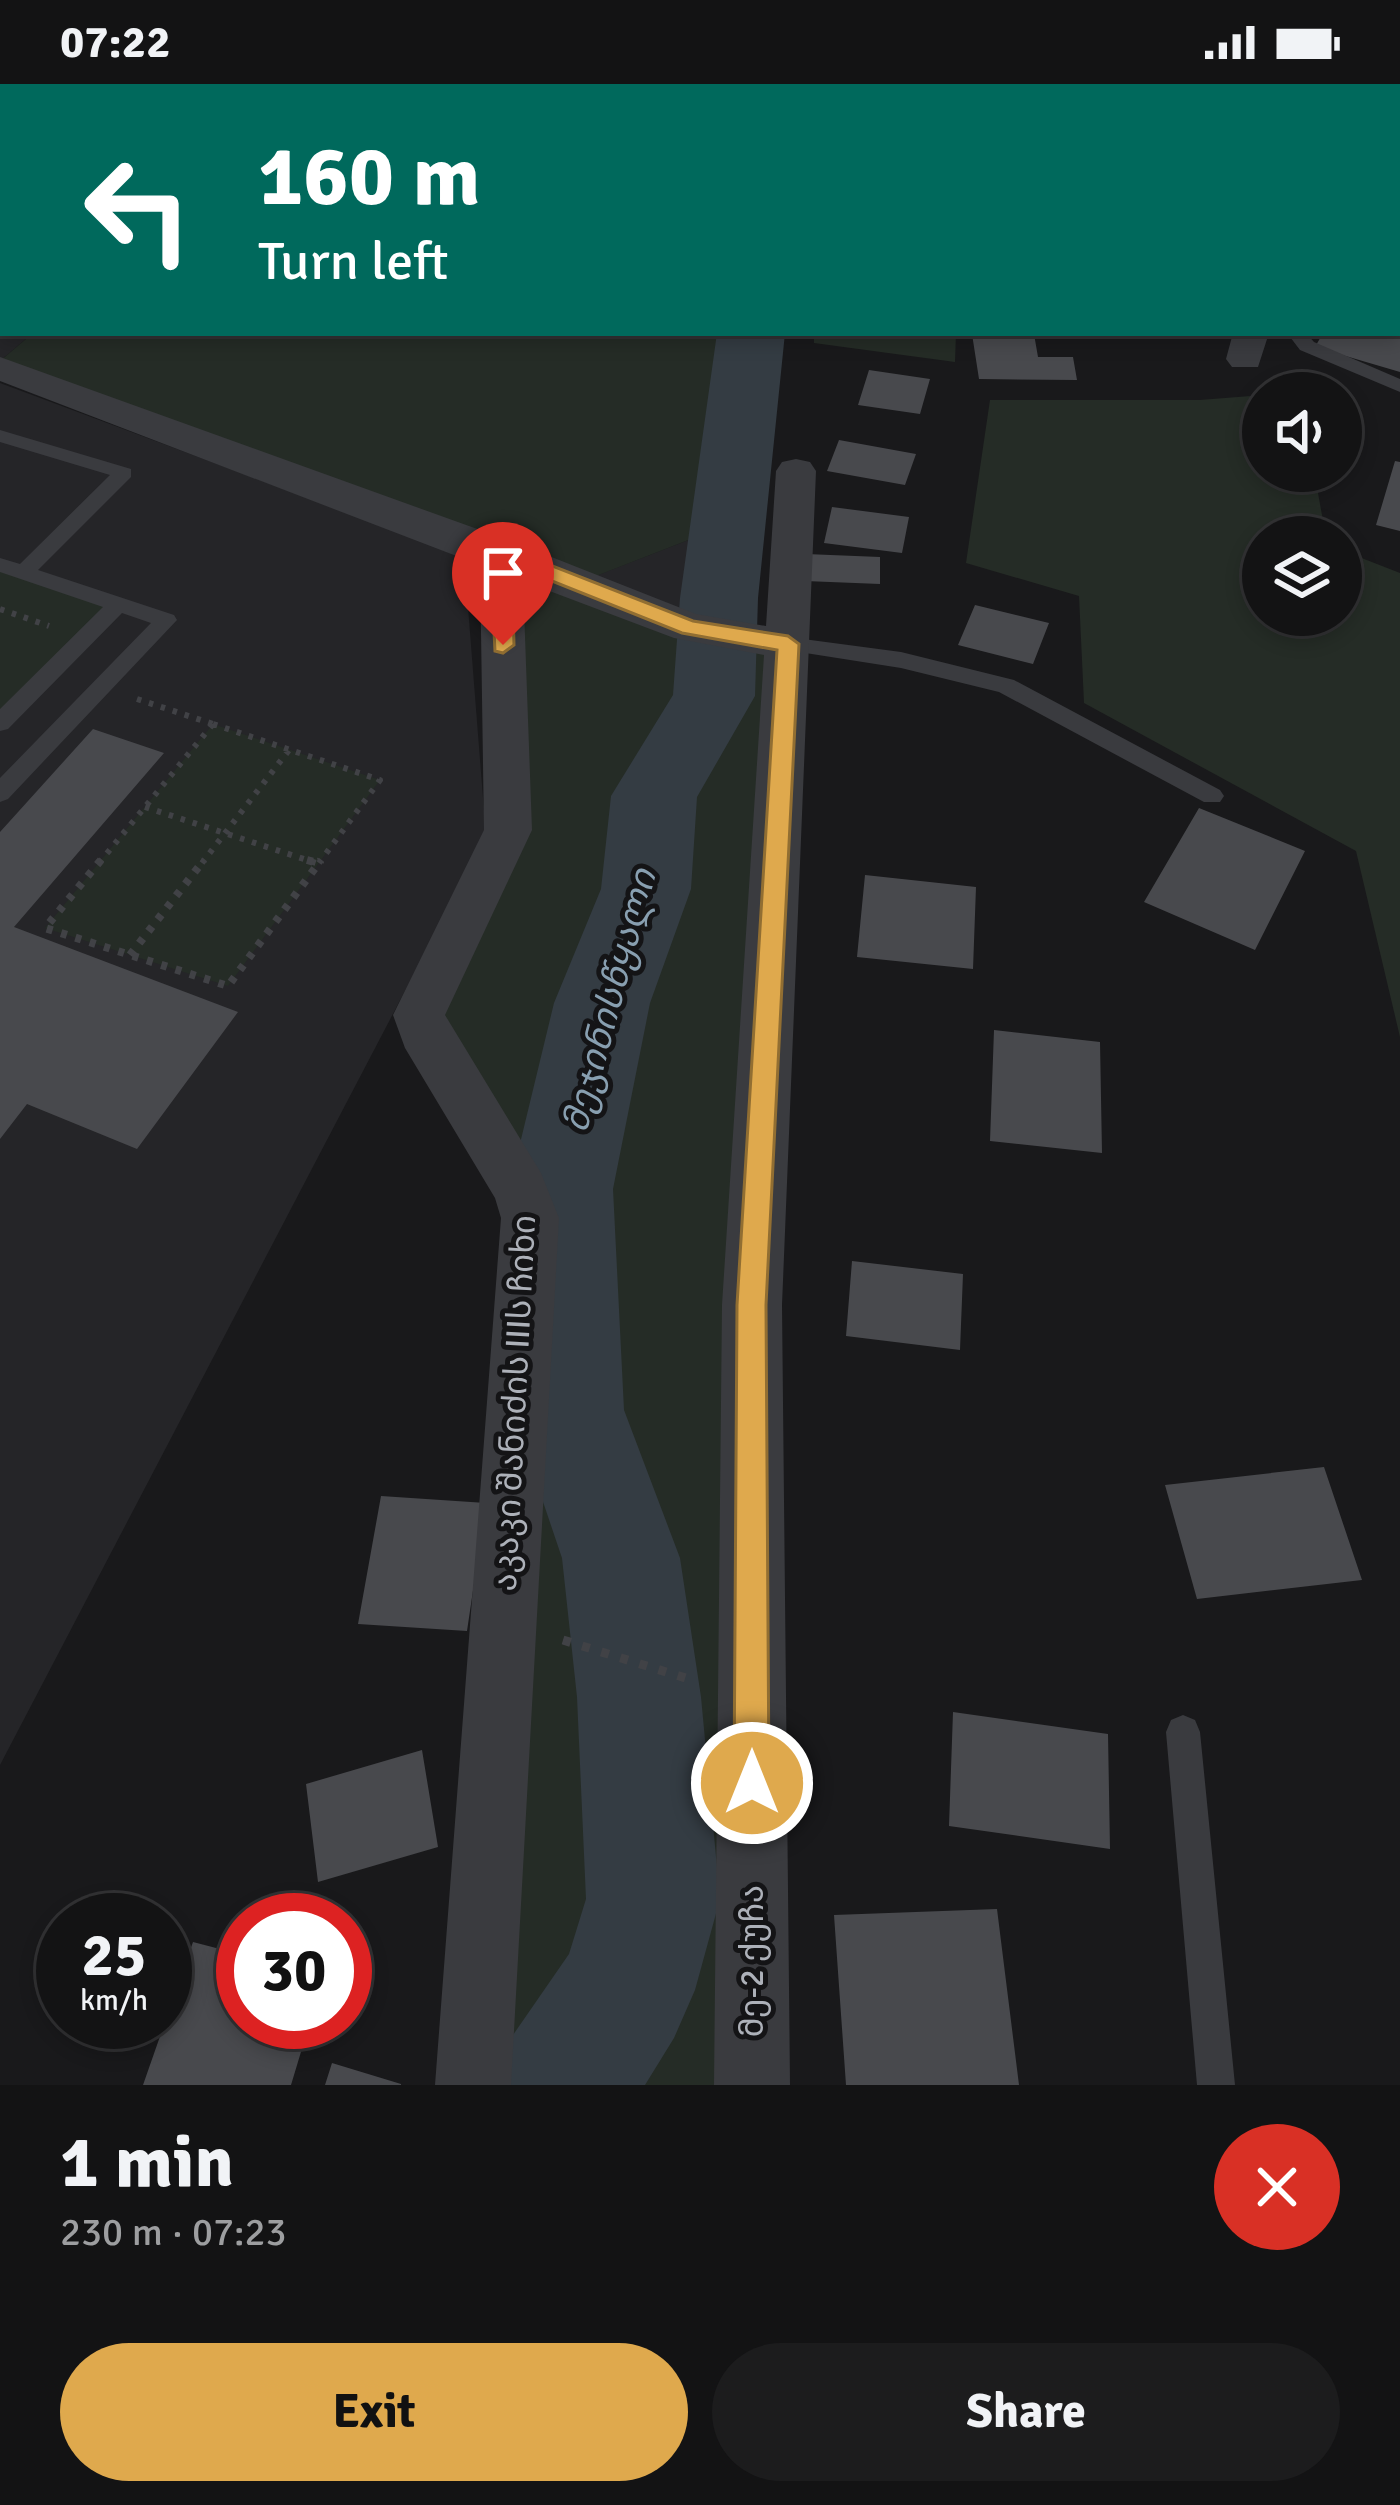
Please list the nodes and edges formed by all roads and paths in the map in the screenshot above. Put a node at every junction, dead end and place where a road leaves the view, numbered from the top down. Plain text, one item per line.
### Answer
1 (1299, 336) edge
2 (0, 368) edge
3 (1400, 386) edge
4 (0, 436) edge
5 (796, 471) dead end
6 (501, 553) junction
7 (0, 565) edge
8 (24, 572) junction
9 (118, 603) junction
10 (778, 642) junction
11 (101, 687) junction
12 (0, 723) edge
13 (213, 724) junction
14 (289, 750) junction
15 (0, 793) edge
16 (1212, 796) dead end
17 (145, 807) junction
18 (225, 833) junction
19 (318, 863) junction
20 (130, 955) junction
21 (583, 1646) dead end
22 (678, 1676) dead end
23 (1183, 1732) dead end
24 (473, 2085) edge
25 (752, 2085) edge
26 (1216, 2085) edge

1 - 3 lane
2 - 6 street
4 - 8 lane
5 - 10 street, მე-2 ქუჩა
6 - 10 street
6 - 24 street, აკაკი შანიძის IIIს ჩიხი
7 - 8 lane
8 - 9 lane
9 - 11 lane
9 - 12 lane
10 - 16 lane
10 - 25 street, მე-2 ქუჩა
11 - 13 path
11 - 15 lane
13 - 14 path
13 - 17 path
14 - 18 path
14 - 19 path
17 - 18 path
17 - 20 path
18 - 19 path
18 - 20 path
19 - 20 path
21 - 22 path
23 - 26 lane

